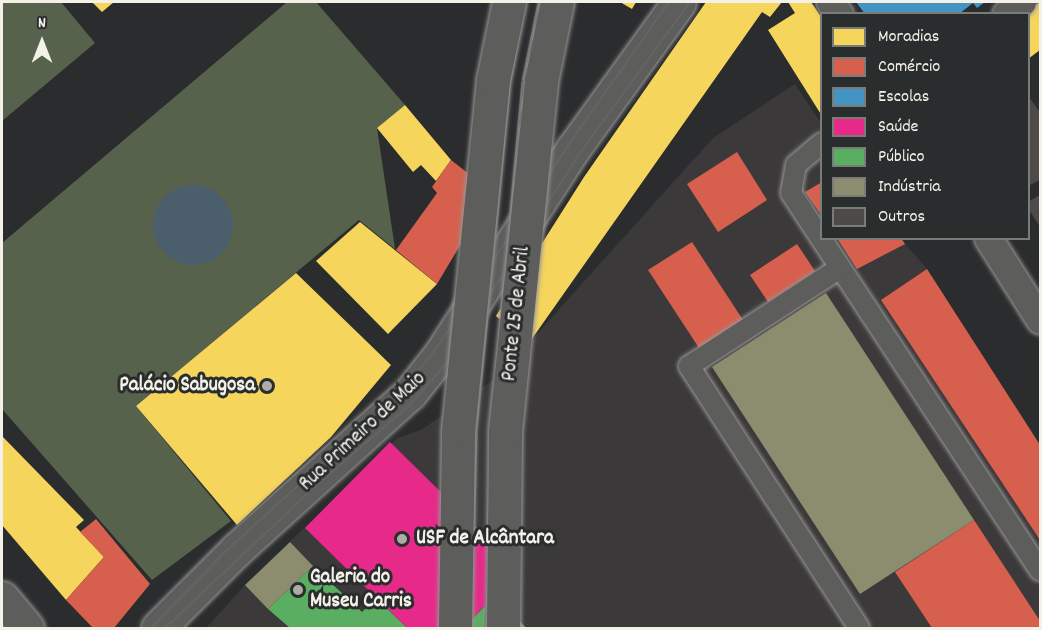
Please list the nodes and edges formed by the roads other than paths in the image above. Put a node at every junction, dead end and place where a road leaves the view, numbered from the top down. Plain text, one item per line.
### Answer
1 (509, 2) edge
2 (557, 2) edge
3 (679, 2) edge
4 (1022, 2) edge
5 (1009, 12) edge
6 (820, 145) edge
7 (820, 237) edge
8 (822, 240) edge
9 (989, 240) edge
10 (840, 268) junction
11 (1041, 320) edge
12 (1041, 570) edge
13 (2, 598) edge
14 (27, 628) edge
15 (158, 628) edge
16 (455, 628) edge
17 (503, 628) edge
18 (859, 628) edge

1 - 16 main road, bridge
2 - 17 main road, Ponte 25 de Abril, bridge
3 - 15 main road, Rua Primeiro de Maio
4 - 5 street
6 - 7 street
8 - 10 street
9 - 11 street
10 - 12 street
10 - 18 street
13 - 14 main road

